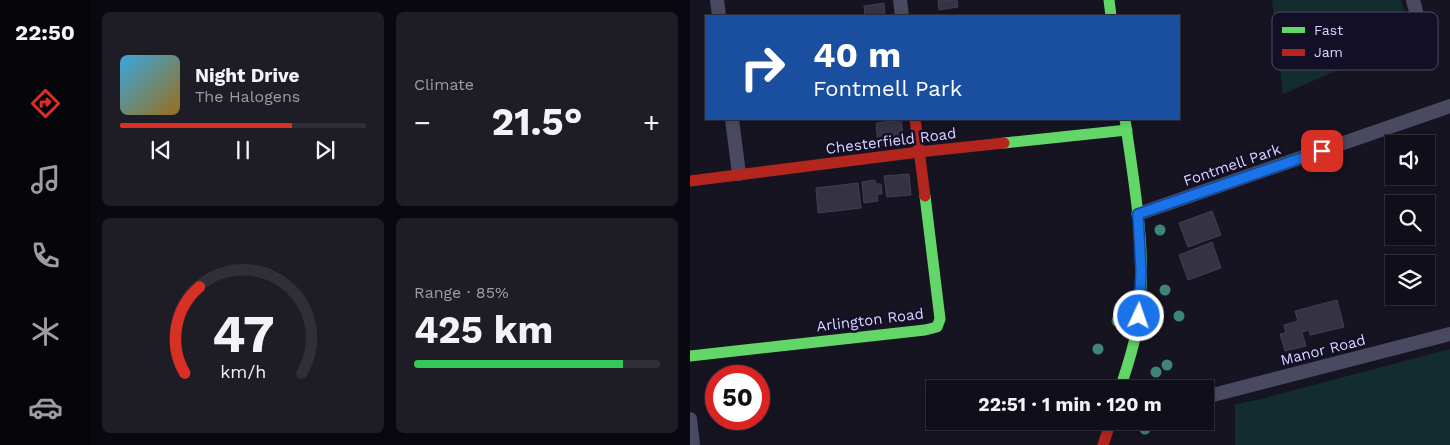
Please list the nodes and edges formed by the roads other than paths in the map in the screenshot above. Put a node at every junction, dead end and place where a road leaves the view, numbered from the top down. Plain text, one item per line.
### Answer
1 (716, 0) edge
2 (900, 0) edge
3 (1109, 0) edge
4 (719, 15) edge
5 (902, 15) edge
6 (1111, 15) edge
7 (1450, 106) edge
8 (732, 120) edge
9 (915, 120) edge
10 (1126, 124) edge
11 (919, 152) junction
12 (739, 174) junction
13 (690, 182) edge
14 (1138, 214) junction
15 (1450, 334) edge
16 (690, 356) edge
17 (1122, 380) edge
18 (1214, 395) edge
19 (690, 418) edge
20 (1108, 430) edge
21 (692, 445) edge
22 (1103, 445) edge

1 - 4 street
2 - 5 street
3 - 6 street
7 - 14 street, Fontmell Park
8 - 12 street
9 - 11 street
10 - 11 street, Chesterfield Road
10 - 14 street
11 - 12 street, Chesterfield Road
11 - 16 street, Arlington Road
12 - 13 street, Chesterfield Road
14 - 17 street
15 - 18 street, Manor Road
19 - 21 street
20 - 22 street

